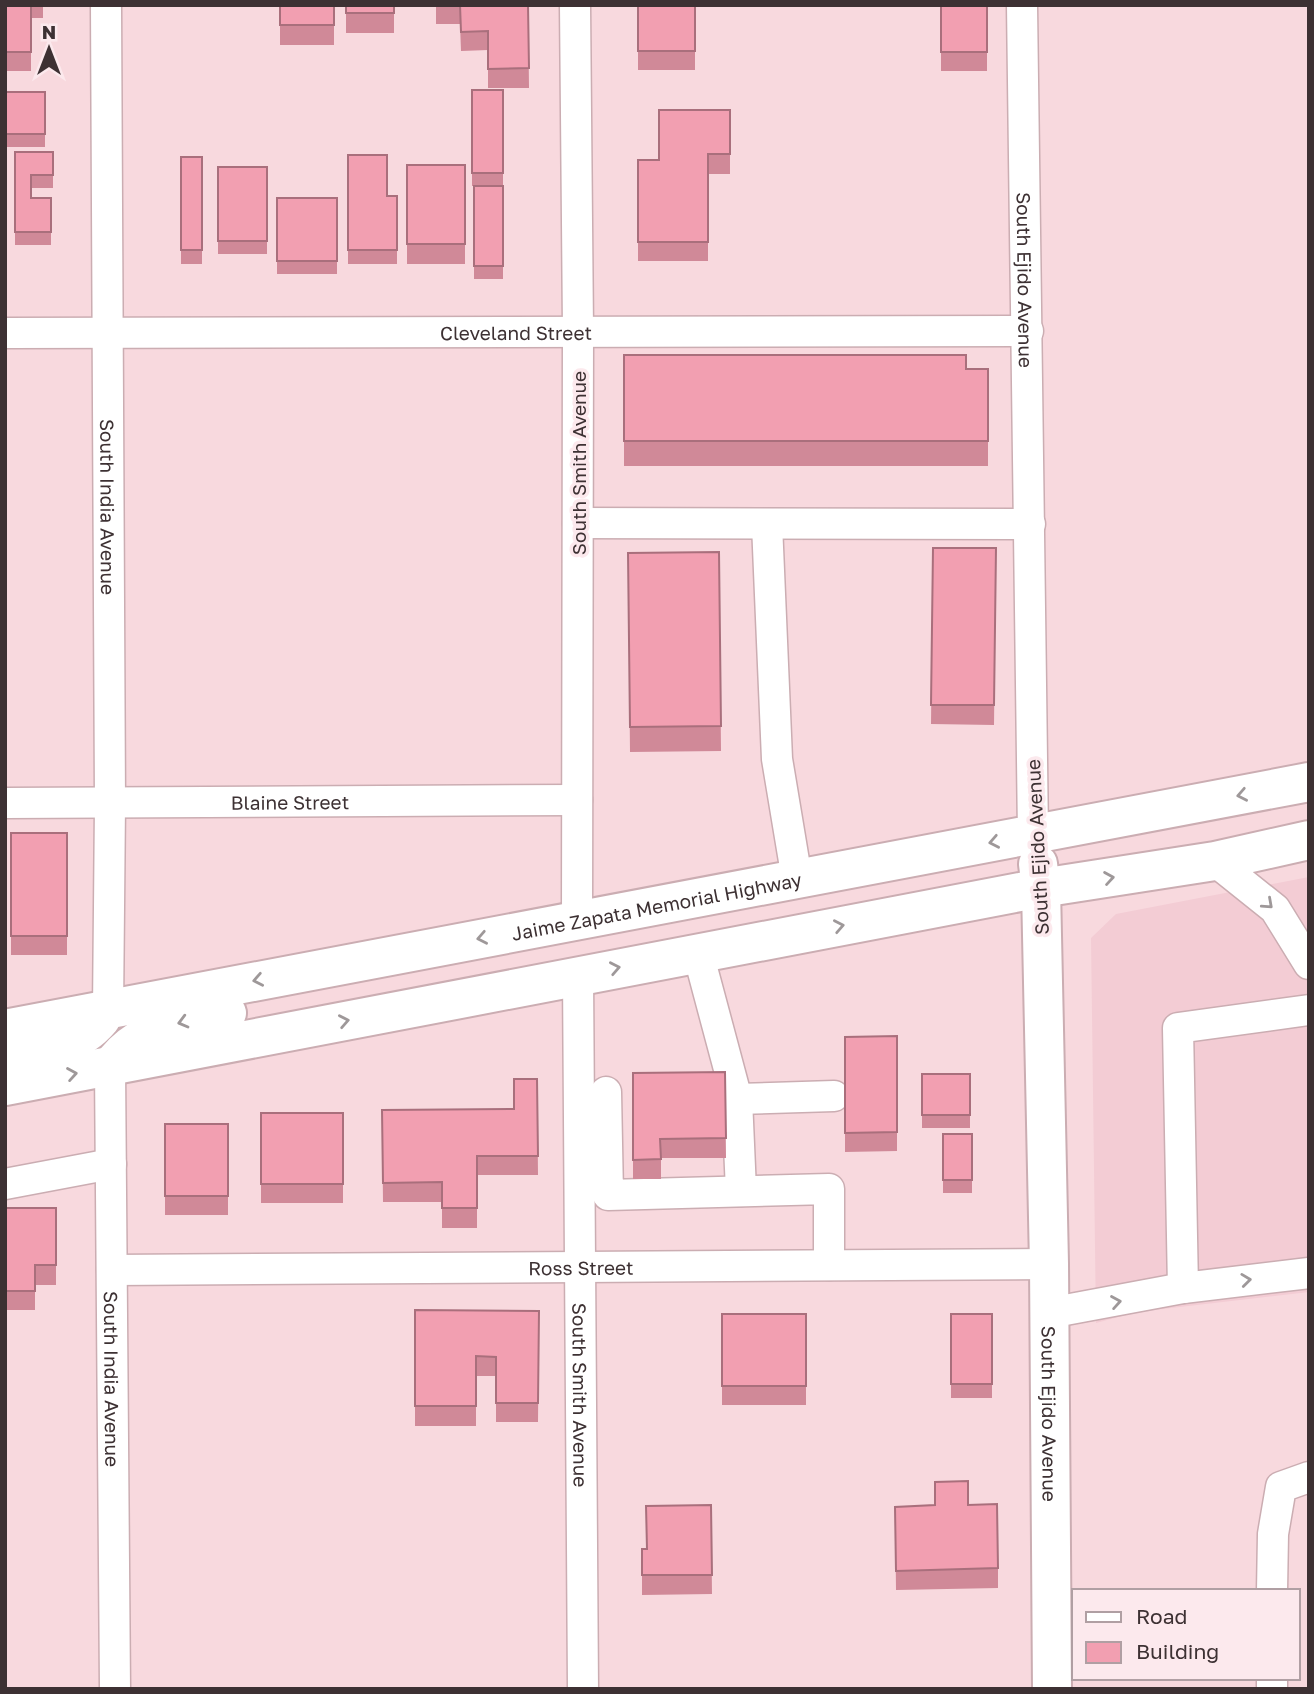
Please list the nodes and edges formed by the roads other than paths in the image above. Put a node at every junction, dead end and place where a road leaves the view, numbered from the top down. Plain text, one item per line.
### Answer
1 (106, 5) edge
2 (575, 5) edge
3 (1021, 5) edge
4 (578, 330) junction
5 (1028, 331) junction
6 (109, 332) junction
7 (5, 333) edge
8 (578, 523) junction
9 (767, 524) junction
10 (1030, 524) junction
11 (1309, 782) edge
12 (577, 800) junction
13 (5, 803) edge
14 (110, 804) junction
15 (1033, 835) junction
16 (1309, 841) edge
17 (1215, 861) junction
18 (797, 879) junction
19 (1041, 888) junction
20 (578, 920) junction
21 (698, 953) junction
22 (1309, 966) edge
23 (578, 975) junction
24 (108, 1010) junction
25 (1309, 1010) edge
26 (5, 1029) edge
27 (5, 1060) edge
28 (110, 1067) junction
29 (5, 1086) edge
30 (725, 1086) junction
31 (605, 1090) junction
32 (834, 1096) dead end
33 (111, 1164) junction
34 (5, 1184) edge
35 (741, 1191) junction
36 (1049, 1264) junction
37 (829, 1265) junction
38 (580, 1267) junction
39 (112, 1270) junction
40 (1309, 1273) edge
41 (1183, 1288) junction
42 (1049, 1313) junction
43 (1309, 1476) edge
44 (1272, 1589) edge
45 (115, 1689) edge
46 (583, 1689) edge
47 (1052, 1689) edge

1 - 6 street, South India Avenue
2 - 4 street, South Smith Avenue
3 - 5 street, South Ejido Avenue
4 - 5 street, Cleveland Street
4 - 6 street, Cleveland Street
4 - 8 street, South Smith Avenue
5 - 10 street, South Ejido Avenue
6 - 7 street, Cleveland Street
6 - 14 street, South India Avenue
8 - 9 street
8 - 12 street, South Smith Avenue
9 - 10 street
9 - 18 street
10 - 15 street, South Ejido Avenue
11 -> 15 main road, Jaime Zapata Memorial Highway
12 - 14 street, Blaine Street
12 - 20 street, South Smith Avenue
13 - 14 street, Blaine Street
14 - 24 street, South India Avenue
15 -> 18 main road, Jaime Zapata Memorial Highway
15 - 19 main road, South Ejido Avenue
16 - 17 main road
19 -> 17 main road
17 -> 22 street
18 - 20 main road, Jaime Zapata Memorial Highway
21 -> 19 main road
19 - 36 main road, South Ejido Avenue
20 -> 24 main road, Jaime Zapata Memorial Highway
20 -> 28 main road
23 -> 21 main road
21 - 30 street
28 -> 23 main road
23 - 31 street, South Smith Avenue
24 - 26 main road, Jaime Zapata Memorial Highway
24 - 27 main road
25 - 41 street
29 -> 28 main road
28 - 33 street, South India Avenue
30 - 32 street
30 - 35 street
31 - 35 street
31 - 38 street, South Smith Avenue
33 - 34 street
33 - 39 street, South India Avenue
35 - 37 street
36 - 37 street, Ross Street
36 - 42 main road, South Ejido Avenue
37 - 38 street, Ross Street
38 - 39 street, Ross Street
38 - 46 street, South Smith Avenue
39 - 45 street, South India Avenue
41 -> 40 street
42 -> 41 street
42 - 47 main road, South Ejido Avenue
43 - 44 street

